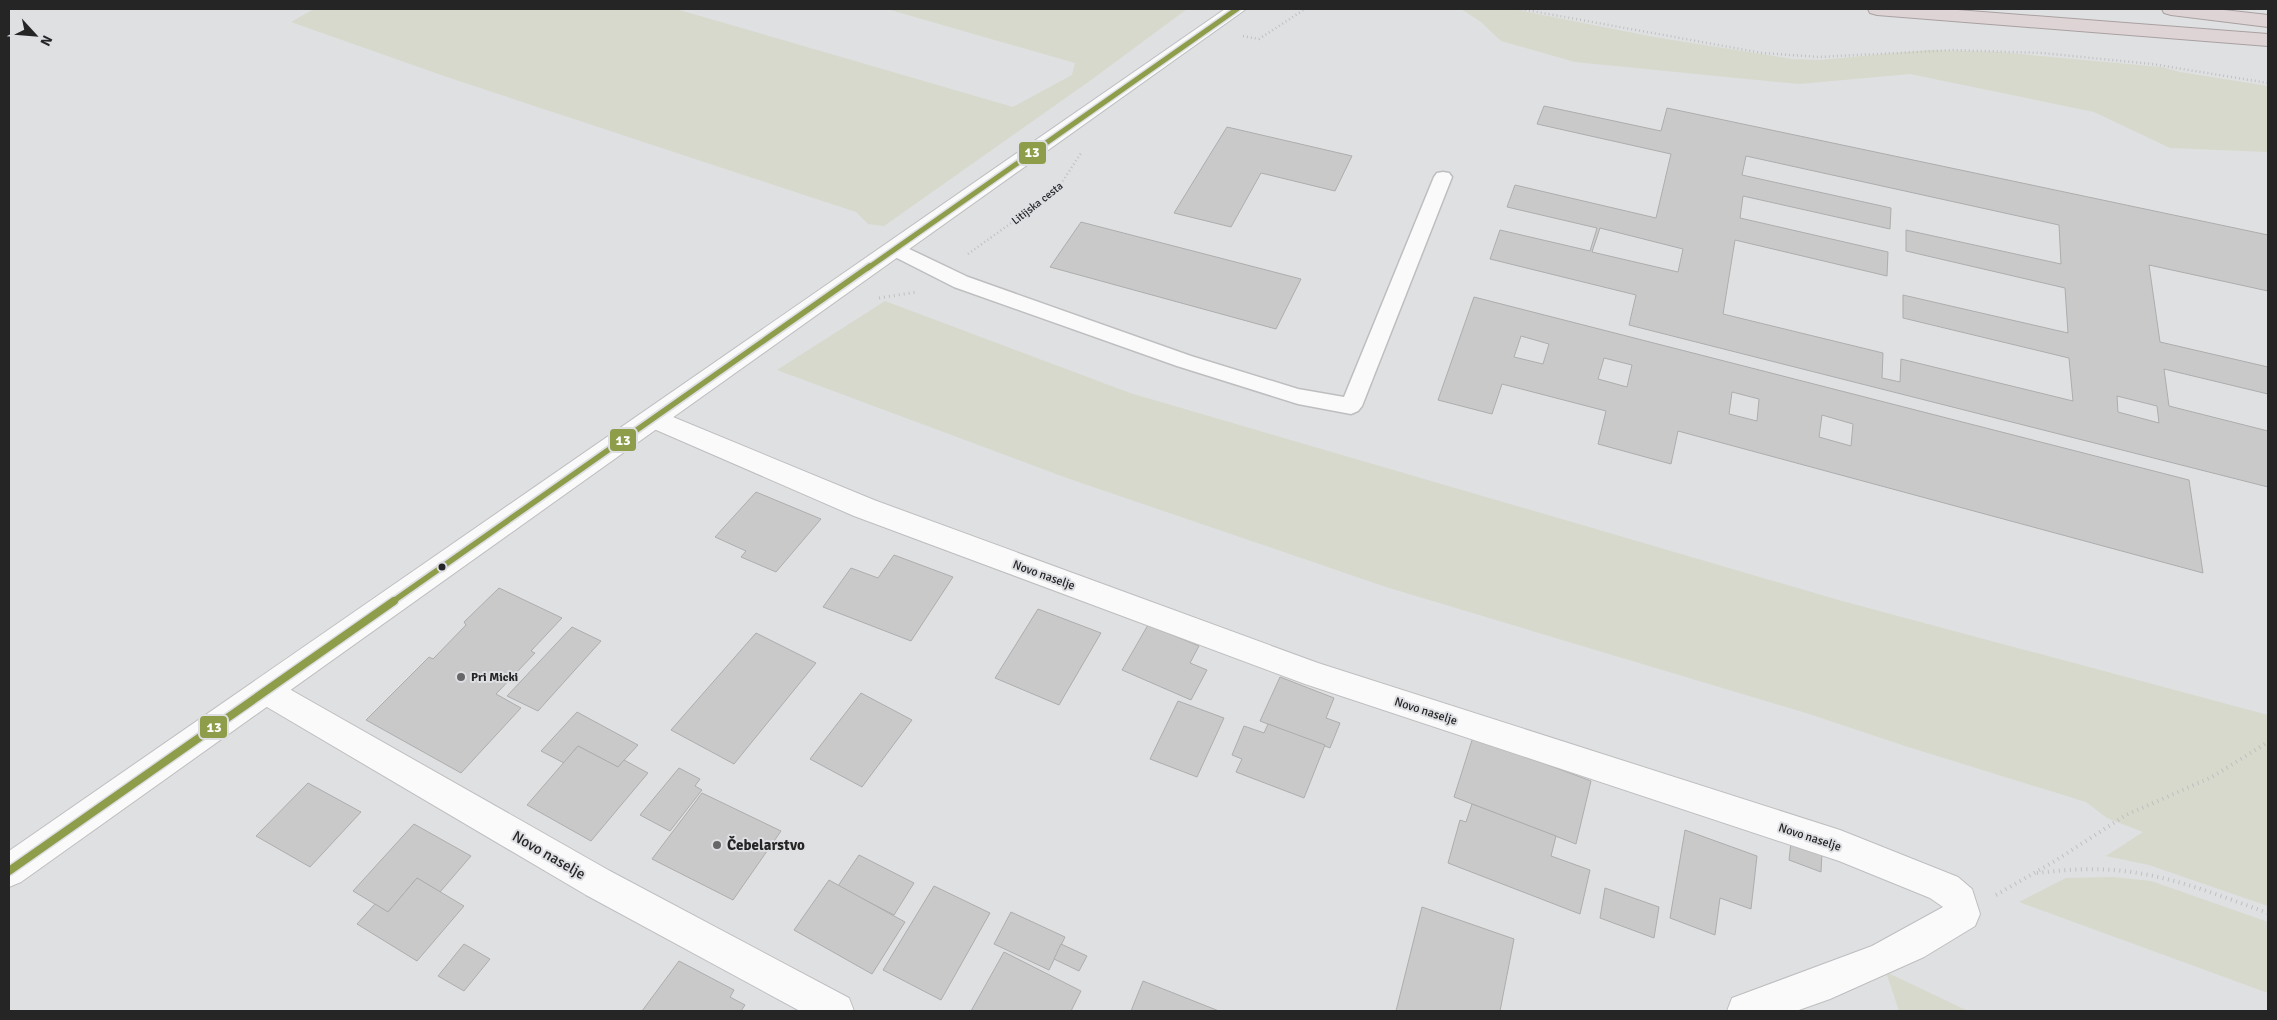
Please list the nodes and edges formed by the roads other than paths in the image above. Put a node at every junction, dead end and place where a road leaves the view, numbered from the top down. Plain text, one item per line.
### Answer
1 (1237, 9) edge
2 (1877, 9) edge
3 (2171, 9) edge
4 (2268, 21) edge
5 (2268, 40) edge
6 (1443, 177) dead end
7 (896, 250) junction
8 (656, 419) junction
9 (266, 691) junction
10 (9, 872) edge
11 (836, 1011) edge
12 (1745, 1011) edge

1 - 7 street
2 - 5 highway
3 - 4 highway
6 - 7 lane
7 - 8 street
8 - 9 street
8 - 12 street, Novo naselje
9 - 10 street
9 - 11 street, Novo naselje

